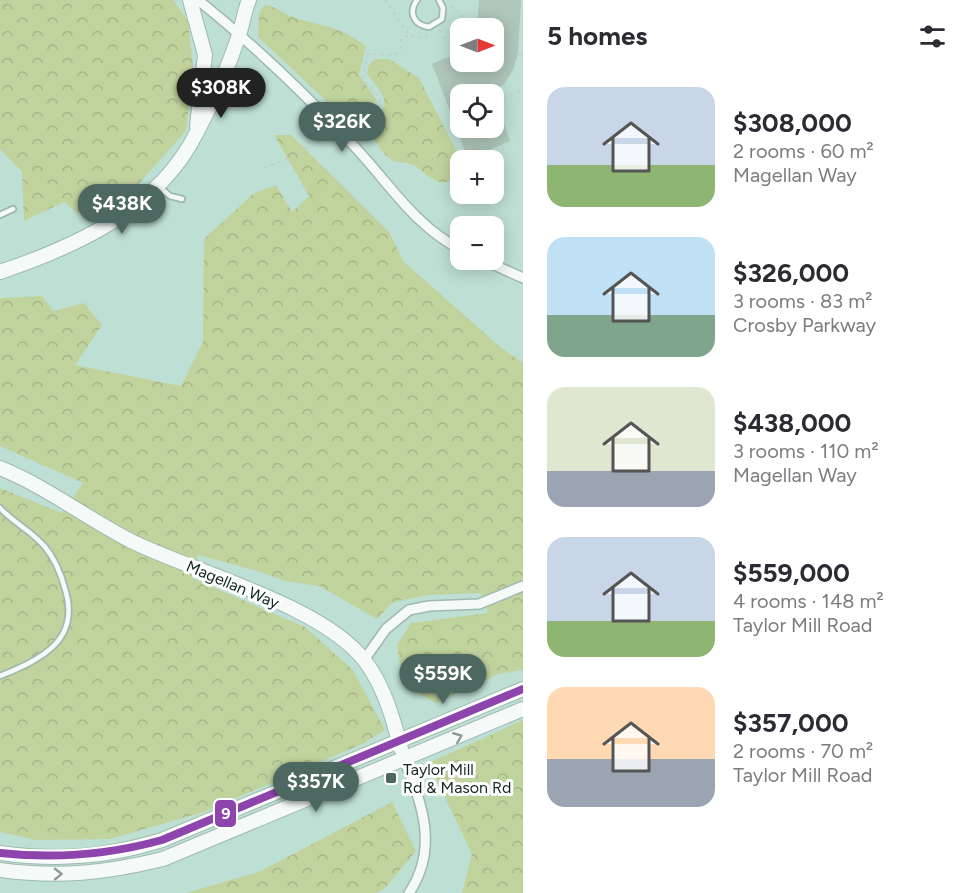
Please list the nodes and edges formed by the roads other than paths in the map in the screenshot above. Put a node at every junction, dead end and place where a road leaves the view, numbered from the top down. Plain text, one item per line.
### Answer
1 (190, 0) edge
2 (198, 0) edge
3 (249, 0) edge
4 (258, 0) edge
5 (417, 0) edge
6 (440, 1) edge
7 (239, 34) junction
8 (197, 134) junction
9 (158, 186) junction
10 (182, 199) dead end
11 (13, 209) dead end
12 (0, 215) edge
13 (450, 242) edge
14 (504, 269) edge
15 (0, 273) edge
16 (523, 278) edge
17 (0, 468) edge
18 (0, 508) edge
19 (523, 586) edge
20 (364, 660) junction
21 (0, 676) edge
22 (523, 689) edge
23 (523, 709) edge
24 (399, 742) junction
25 (404, 759) junction
26 (0, 853) edge
27 (0, 870) edge
28 (409, 893) edge

1 - 8 main road
2 - 7 street
3 - 7 main road
4 - 7 main road
5 - 6 lane
7 - 8 main road
7 - 13 street
8 - 9 main road
9 - 10 lane
9 - 15 main road
11 - 12 lane
14 - 16 street
17 - 20 main road, Magellan Way
18 - 21 lane
19 - 20 street
20 - 24 main road, Magellan Way
22 - 24 main road
25 -> 23 main road
24 - 25 main road, Magellan Way
24 - 26 main road
27 -> 25 main road
25 - 28 street

